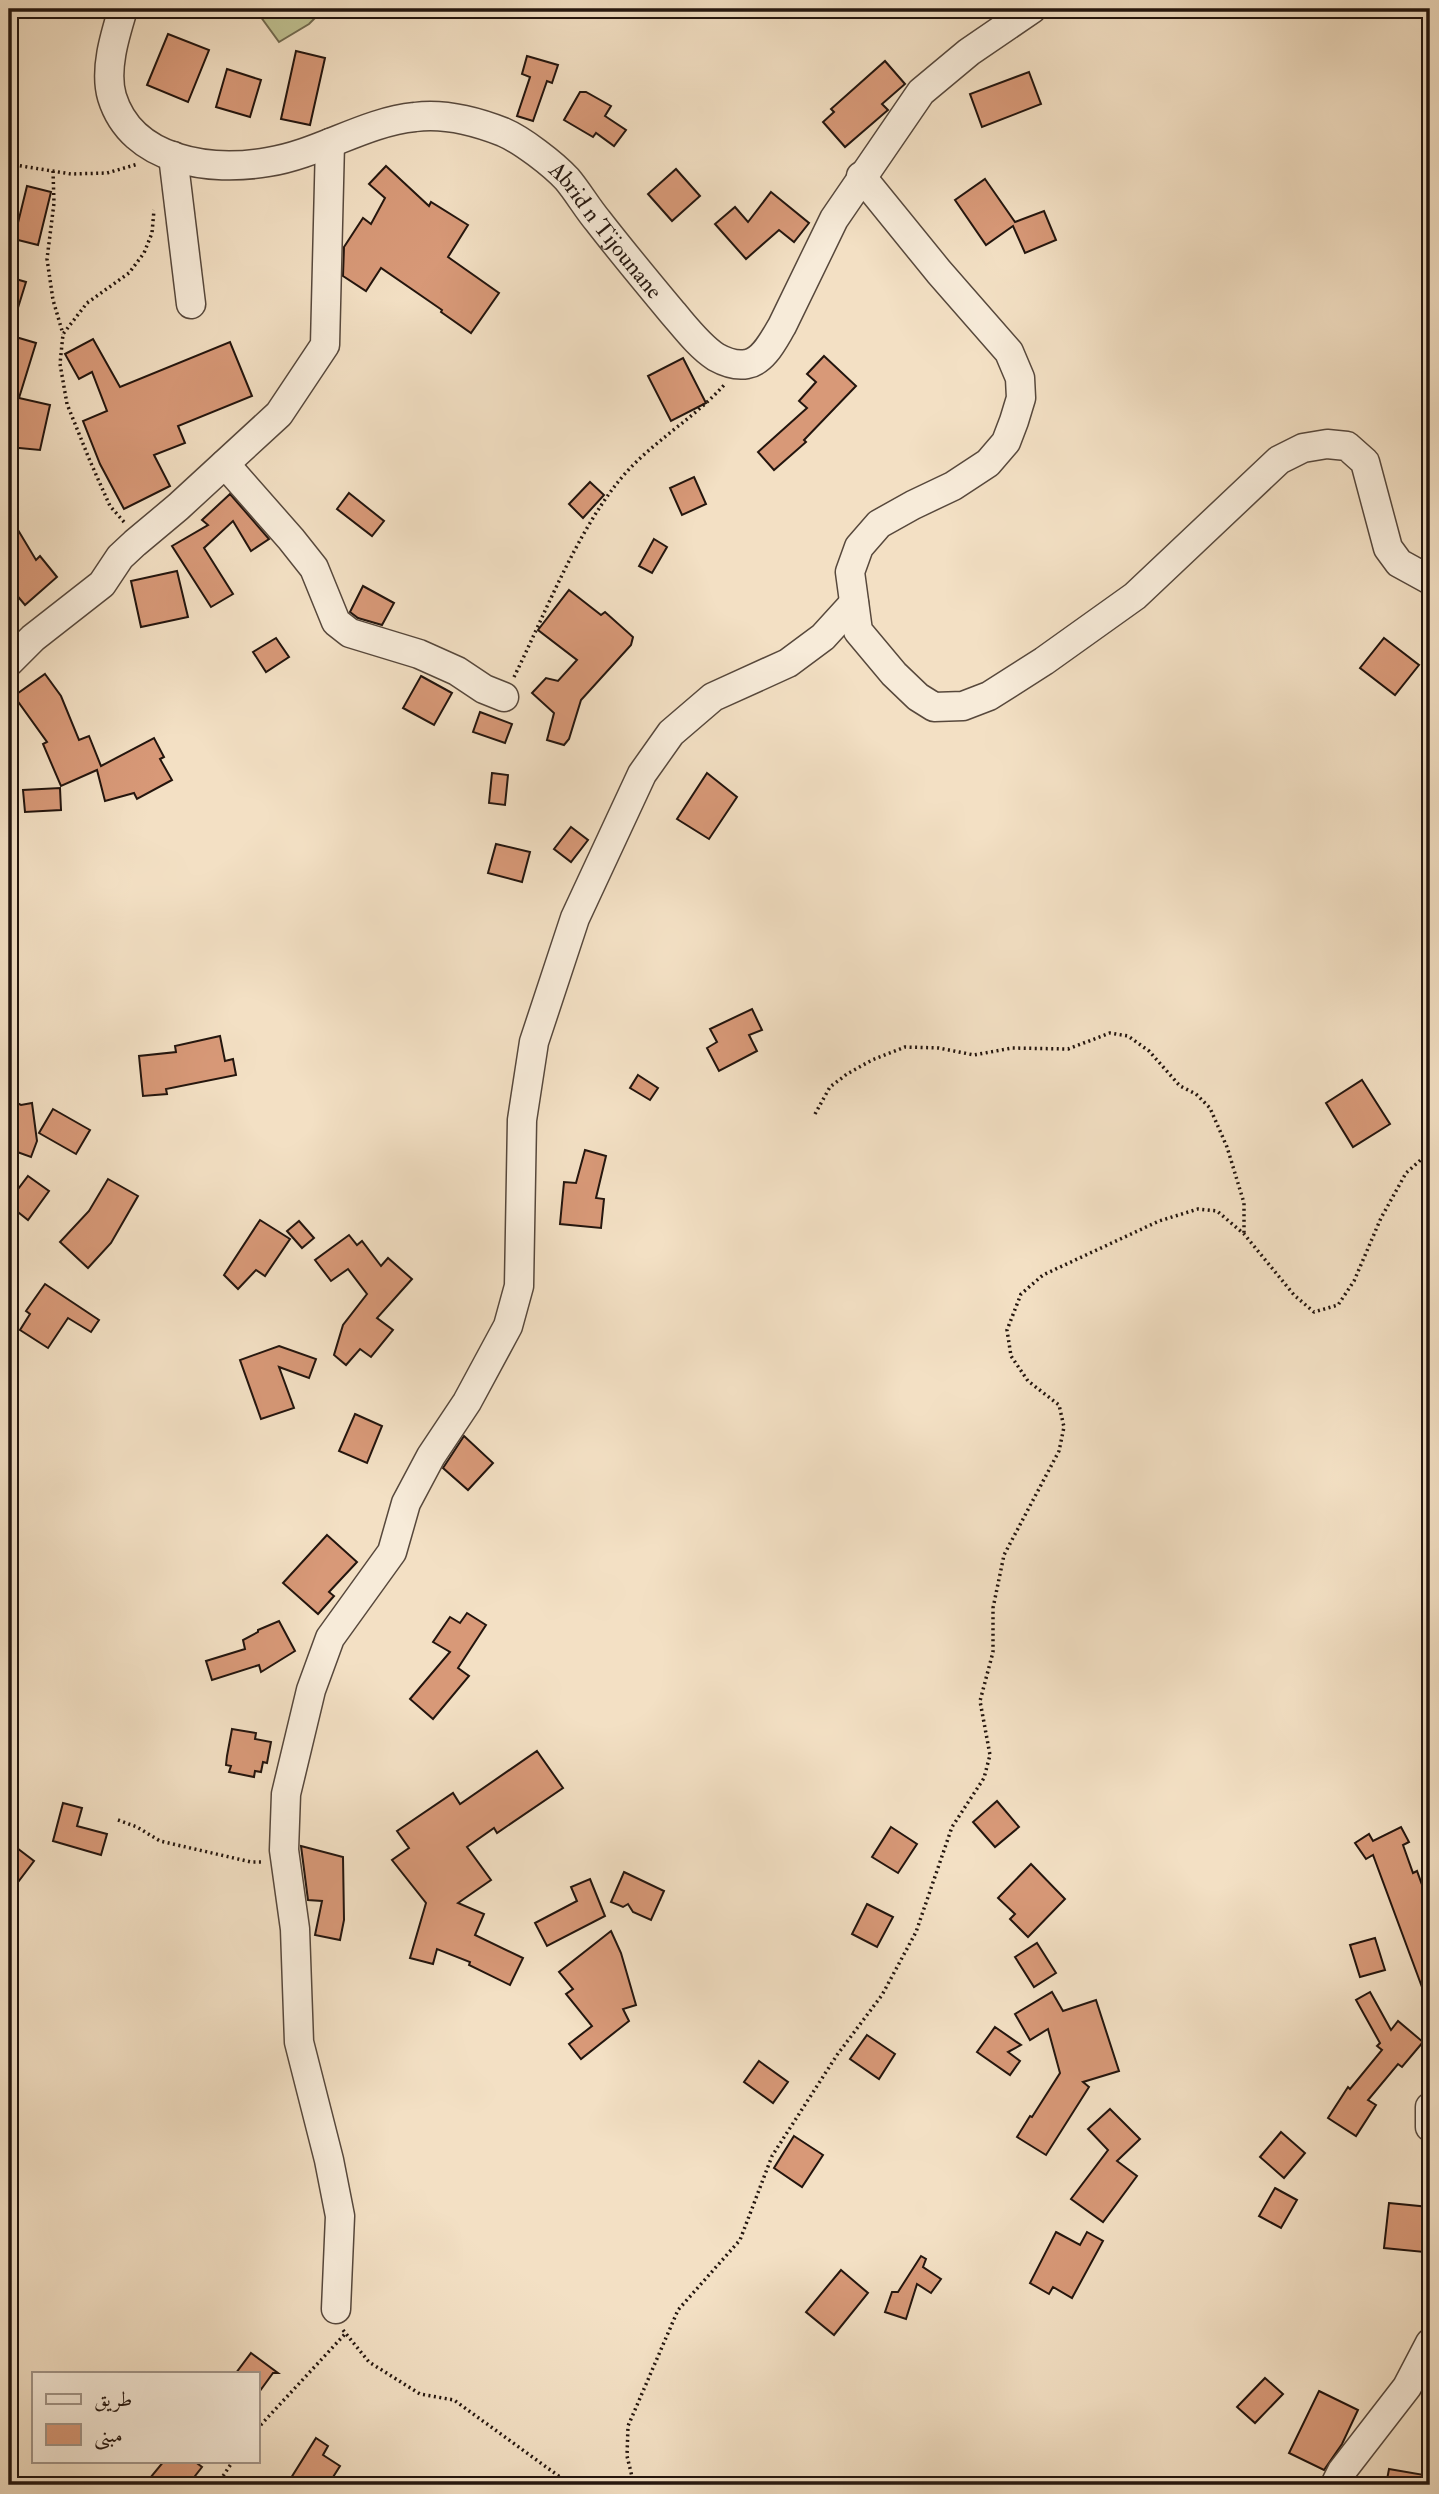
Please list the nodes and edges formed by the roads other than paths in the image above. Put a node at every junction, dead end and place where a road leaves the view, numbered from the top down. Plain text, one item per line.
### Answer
1 (123, 9) edge
2 (1032, 9) edge
3 (330, 143) junction
4 (167, 154) junction
5 (862, 176) junction
6 (191, 304) dead end
7 (225, 464) junction
8 (1430, 580) edge
9 (854, 603) junction
10 (9, 662) edge
11 (504, 697) road end
12 (1430, 2107) edge
13 (1430, 2127) edge
14 (340, 2321) road end
15 (1430, 2343) edge
16 (1335, 2485) edge

1 - 4 street, Abrid n Tijounane
2 - 5 street
3 - 4 street, Abrid n Tijounane
3 - 5 street, Abrid n Tijounane
3 - 7 street
4 - 6 street
5 - 9 street
7 - 10 street
7 - 11 street
8 - 9 street
9 - 14 street
12 - 13 street
15 - 16 street

